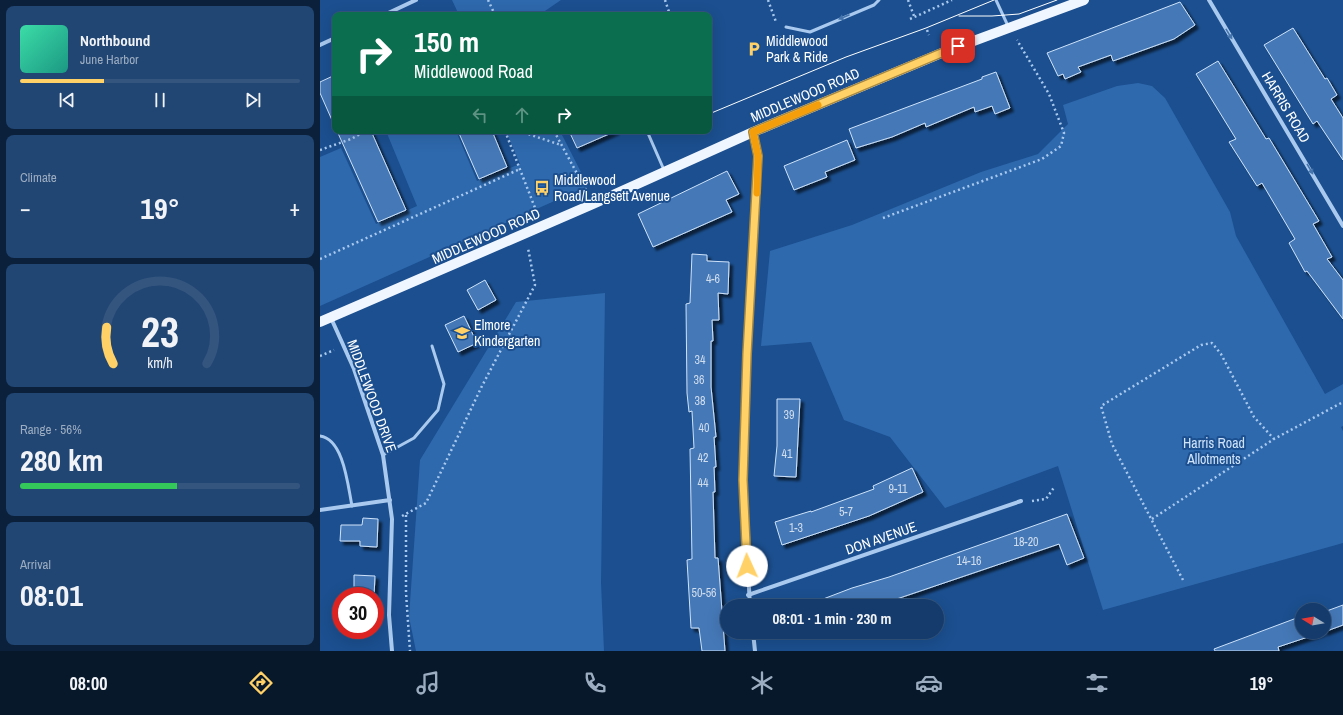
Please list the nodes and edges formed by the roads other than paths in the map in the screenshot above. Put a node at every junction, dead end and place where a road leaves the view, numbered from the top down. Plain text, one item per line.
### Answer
1 (416, 0) edge
2 (879, 0) edge
3 (996, 0) edge
4 (1084, 0) edge
5 (1210, 0) edge
6 (390, 12) edge
7 (786, 27) dead end
8 (1009, 28) junction
9 (332, 39) edge
10 (320, 45) edge
11 (753, 132) junction
12 (648, 134) edge
13 (665, 172) junction
14 (1343, 226) edge
15 (330, 317) junction
16 (320, 322) edge
17 (432, 346) dead end
18 (320, 436) edge
19 (383, 455) junction
20 (390, 500) junction
21 (1021, 501) road end
22 (352, 506) junction
23 (320, 510) edge
24 (748, 595) junction
25 (749, 599) edge
26 (754, 639) edge
27 (392, 651) edge
28 (755, 651) edge

1 - 6 street
2 -> 7 lane
3 - 8 lane
4 - 8 main road, MIDDLEWOOD ROAD
5 -> 14 street, HARRIS ROAD
8 - 11 main road, MIDDLEWOOD ROAD
9 - 10 street
11 - 13 main road, MIDDLEWOOD ROAD
11 - 24 street
12 - 13 lane
13 - 15 main road, MIDDLEWOOD ROAD
15 - 16 main road, MIDDLEWOOD ROAD
15 - 19 street, MIDDLEWOOD DRIVE
17 - 19 lane
18 - 22 lane
19 - 20 street, MIDDLEWOOD DRIVE
20 - 22 street
20 - 27 street, MIDDLEWOOD DRIVE
21 - 24 street, DON AVENUE
22 - 23 street
24 - 25 street
26 - 28 street

